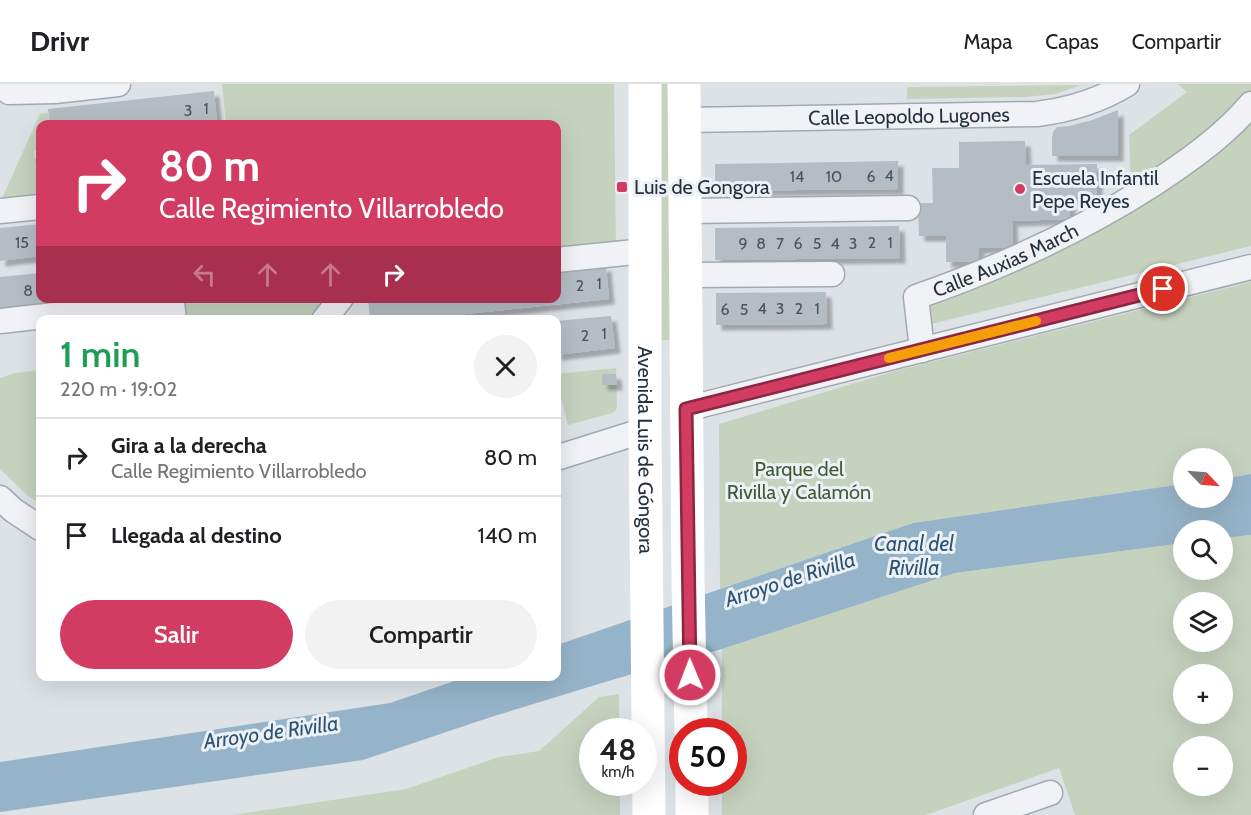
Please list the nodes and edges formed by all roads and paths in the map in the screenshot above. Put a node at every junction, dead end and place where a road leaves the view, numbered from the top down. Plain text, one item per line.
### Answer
1 (118, 84) edge
2 (645, 84) edge
3 (684, 84) edge
4 (1127, 84) edge
5 (7, 96) edge
6 (1251, 104) edge
7 (684, 120) junction
8 (36, 208) edge
9 (908, 208) dead end
10 (685, 210) junction
11 (0, 212) edge
12 (645, 250) junction
13 (561, 259) edge
14 (1251, 267) edge
15 (832, 274) dead end
16 (685, 275) junction
17 (337, 303) edge
18 (173, 311) edge
19 (104, 315) edge
20 (328, 315) edge
21 (36, 319) edge
22 (0, 321) edge
23 (922, 350) junction
24 (686, 409) junction
25 (645, 430) junction
26 (561, 455) edge
27 (0, 498) edge
28 (36, 525) edge
29 (691, 718) edge
30 (1050, 794) dead end
31 (692, 796) edge
32 (649, 815) edge
33 (692, 815) edge
34 (986, 815) edge

1 - 5 street
2 - 12 main road, Avenida Luis de Góngora
3 - 7 main road, Avenida Luis de Góngora
4 - 7 street, Calle Leopoldo Lugones
6 - 23 street, Calle Auxias March
7 - 10 main road, Avenida Luis de Góngora
8 - 11 street
9 - 10 street
10 - 16 main road, Avenida Luis de Góngora
12 - 13 street
12 - 25 main road, Avenida Luis de Góngora
14 - 23 street
15 - 16 street
16 - 24 main road, Avenida Luis de Góngora
17 - 20 street
18 - 19 street
21 - 22 street
23 - 24 street
24 - 29 main road, Avenida Luis de Góngora
25 - 26 street
25 - 32 main road, Avenida Luis de Góngora
27 - 28 street
30 - 34 street
31 - 33 main road

